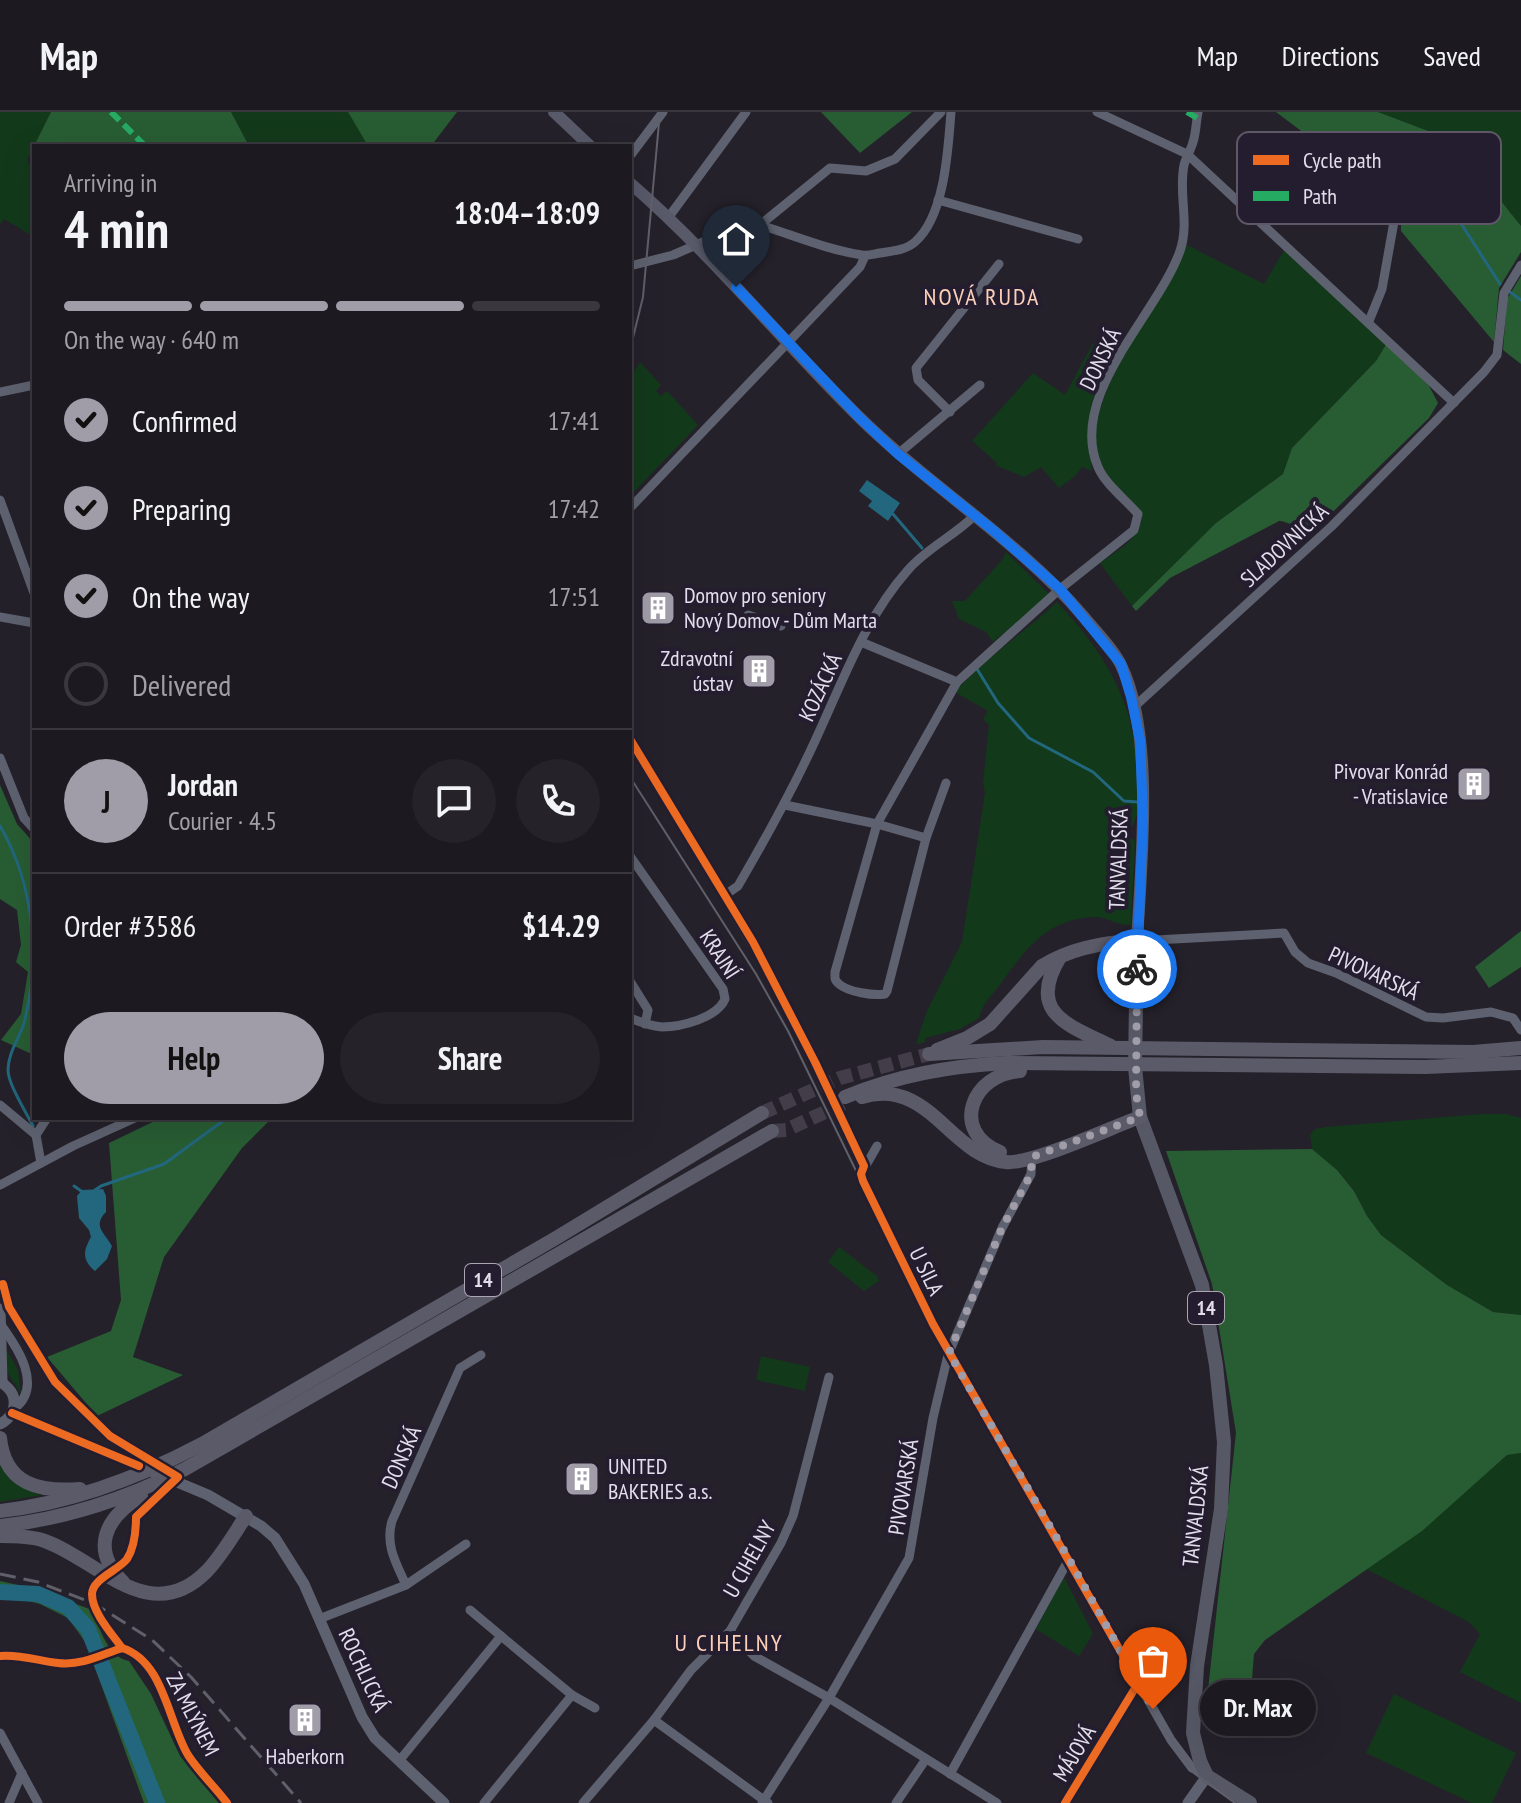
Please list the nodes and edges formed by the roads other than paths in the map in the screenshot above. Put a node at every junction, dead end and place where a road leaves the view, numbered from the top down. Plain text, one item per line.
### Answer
1 (554, 112) edge
2 (663, 112) edge
3 (746, 112) edge
4 (941, 112) edge
5 (951, 112) edge
6 (1097, 112) edge
7 (1187, 112) edge
8 (1197, 115) edge
9 (588, 144) edge
10 (632, 153) edge
11 (1187, 154) junction
12 (632, 185) edge
13 (938, 200) junction
14 (1237, 200) edge
15 (668, 218) junction
16 (1263, 224) edge
17 (1394, 224) edge
18 (760, 225) junction
19 (1078, 239) dead end
20 (697, 246) junction
21 (865, 256) junction
22 (999, 264) dead end
23 (632, 265) edge
24 (1521, 265) edge
25 (1369, 321) junction
26 (787, 342) junction
27 (32, 385) edge
28 (980, 385) dead end
29 (0, 392) edge
30 (1454, 403) junction
31 (950, 412) junction
32 (898, 454) junction
33 (0, 500) edge
34 (632, 506) edge
35 (974, 516) junction
36 (32, 588) edge
37 (1060, 589) junction
38 (748, 615) dead end
39 (0, 617) edge
40 (32, 623) edge
41 (781, 626) dead end
42 (861, 642) junction
43 (957, 682) junction
44 (1134, 707) junction
45 (632, 742) edge
46 (0, 758) edge
47 (946, 783) dead end
48 (785, 805) junction
49 (877, 824) junction
50 (32, 827) edge
51 (926, 838) junction
52 (632, 859) edge
53 (725, 895) junction
54 (1137, 941) junction
55 (1060, 956) junction
56 (768, 971) dead end
57 (632, 984) edge
58 (632, 1019) edge
59 (645, 1024) junction
60 (1521, 1030) edge
61 (1519, 1056) edge
62 (1111, 1058) junction
63 (0, 1105) edge
64 (762, 1113) tunnel mouth
65 (1140, 1117) junction
66 (46, 1120) edge
67 (131, 1120) edge
68 (772, 1131) tunnel mouth
69 (36, 1135) junction
70 (877, 1146) dead end
71 (1029, 1157) junction
72 (41, 1163) junction
73 (0, 1185) edge
74 (0, 1309) edge
75 (7, 1333) edge
76 (949, 1353) junction
77 (481, 1355) dead end
78 (829, 1377) dead end
79 (1, 1382) edge
80 (13, 1411) junction
81 (0, 1424) edge
82 (0, 1438) edge
83 (108, 1486) junction
84 (123, 1502) junction
85 (0, 1511) edge
86 (246, 1516) junction
87 (0, 1526) edge
88 (0, 1536) edge
89 (466, 1544) dead end
90 (1069, 1559) junction
91 (406, 1585) junction
92 (129, 1588) junction
93 (470, 1610) dead end
94 (319, 1619) junction
95 (730, 1631) junction
96 (501, 1636) junction
97 (0, 1656) edge
98 (1137, 1680) junction
99 (572, 1695) junction
100 (829, 1698) junction
101 (595, 1708) dead end
102 (654, 1720) junction
103 (0, 1733) edge
104 (926, 1759) junction
105 (399, 1761) junction
106 (22, 1773) junction
107 (950, 1774) junction
108 (1207, 1776) junction
109 (765, 1802) edge
110 (9, 1803) edge
111 (38, 1803) edge
112 (227, 1803) edge
113 (444, 1803) edge
114 (484, 1803) edge
115 (583, 1803) edge
116 (896, 1803) edge
117 (997, 1803) edge
118 (1065, 1803) edge
119 (1188, 1803) edge
120 (1250, 1803) edge

1 - 9 main road
2 - 10 street
3 - 15 street
4 - 18 street
5 - 13 street
6 - 11 street
7 - 8 street
8 - 11 street, DONSKÁ
11 - 14 street
11 - 37 street, DONSKÁ
12 - 15 main road, TANVALDSKÁ
13 - 19 street
13 - 21 street
15 - 20 main road, TANVALDSKÁ
16 - 25 street
17 - 25 street
18 - 20 street
18 - 21 street
20 - 23 street
20 - 26 main road, TANVALDSKÁ
21 - 26 street
22 - 31 street
24 - 30 street, SLADOVNICKÁ
25 - 30 street
26 - 32 main road, TANVALDSKÁ
26 - 34 street
27 - 29 street
28 - 31 street
30 - 44 street, SLADOVNICKÁ
31 - 32 street
32 - 35 main road, TANVALDSKÁ
33 - 36 street
35 - 37 main road, TANVALDSKÁ
35 - 42 street, KOZÁCKÁ
37 - 43 street, DONSKÁ
37 - 44 main road, TANVALDSKÁ
38 - 41 street
39 - 40 street
42 - 43 street
42 - 48 street, KOZÁCKÁ
43 - 49 street, DONSKÁ
44 - 54 main road, TANVALDSKÁ
45 - 53 street
46 - 50 street
47 - 51 street, DONSKÁ
48 - 49 street
48 - 53 street, KOZÁCKÁ
49 - 51 street
49 - 51 street, DONSKÁ
52 - 59 street, KRAJNÍ
53 - 56 street
54 - 55 highway
54 - 60 street, PIVOVARSKÁ
54 - 65 main road, TANVALDSKÁ / 14
55 - 62 highway
55 - 62 highway
57 - 59 street
58 - 59 street
61 - 62 highway
62 - 71 highway
62 - 71 highway
63 - 69 street
64 - 83 highway, 14
65 - 71 highway
65 - 108 main road, TANVALDSKÁ / 14
66 - 69 street
67 - 72 street
68 - 84 highway, 14
69 - 72 street
70 - 76 street, U SILA
71 - 76 street, PIVOVARSKÁ
72 - 73 street
74 - 75 street
75 - 79 street
75 - 80 street
76 - 90 street, U SILA
76 - 100 street, PIVOVARSKÁ
77 - 91 street, DONSKÁ
78 - 95 street, U CIHELNY
79 - 80 street
80 - 81 street
80 - 86 street, ROCHLICKÁ
82 - 83 highway
83 - 85 highway, 14
84 - 87 highway, 14
84 - 92 highway
86 - 92 highway
86 - 94 street, ROCHLICKÁ
88 - 92 highway
89 - 91 street, ROCHLICKÁ
90 - 98 street, U SILA
90 - 107 street
91 - 94 street, ROCHLICKÁ
93 - 96 street
94 - 105 street, ROCHLICKÁ
95 - 100 street
95 - 102 street, U CIHELNY
96 - 99 street
96 - 105 street
97 - 112 street, ZA MLÝNEM
98 - 108 street, U SILA
98 - 118 street, MÁJOVÁ
99 - 101 street
99 - 114 street
100 - 104 street
100 - 109 street, PIVOVARSKÁ
102 - 109 street
102 - 115 street, U CIHELNY
103 - 106 street
104 - 107 street
104 - 116 street
105 - 113 street, ROCHLICKÁ
106 - 110 street
106 - 111 street
107 - 117 street
108 - 119 street
108 - 120 main road

